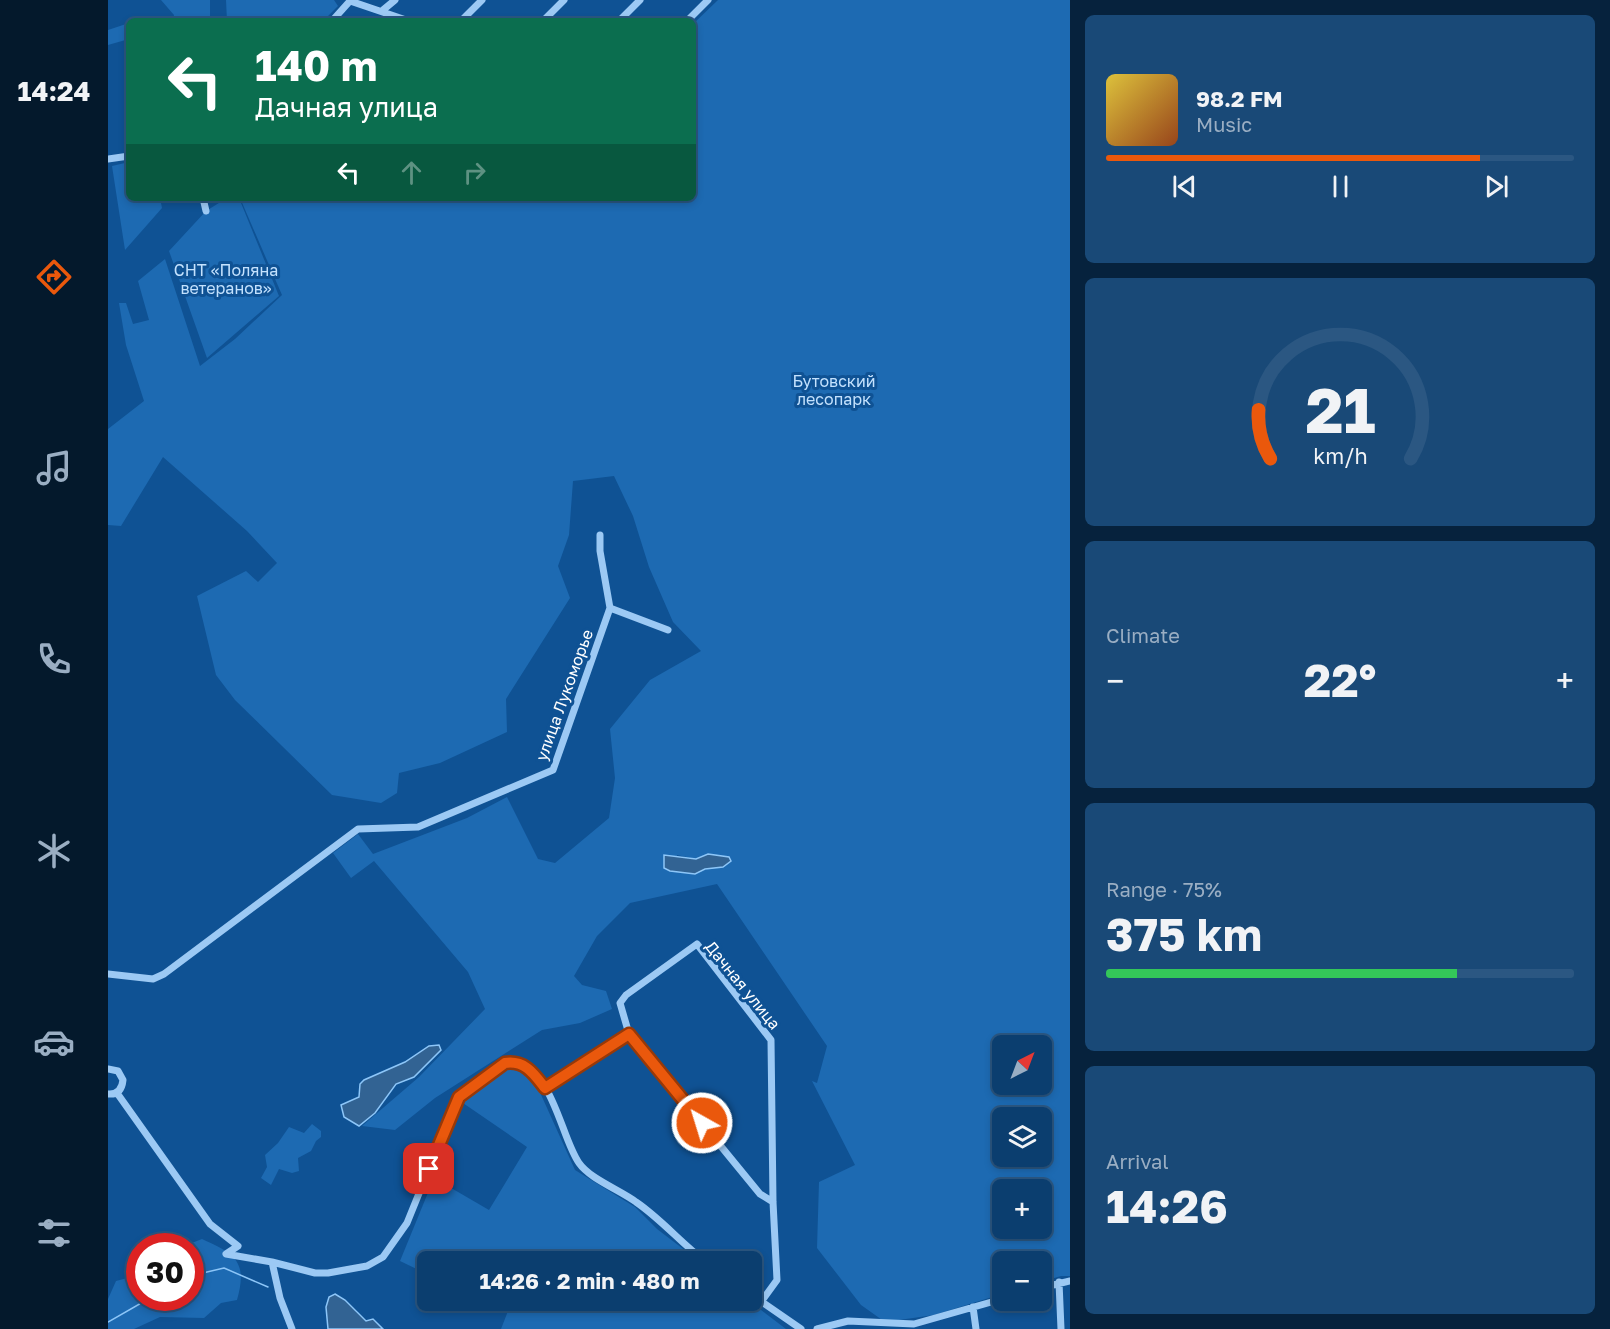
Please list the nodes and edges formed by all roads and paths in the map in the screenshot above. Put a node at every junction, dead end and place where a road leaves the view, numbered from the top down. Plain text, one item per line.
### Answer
1 (349, 0) edge
2 (395, 0) edge
3 (482, 0) edge
4 (564, 0) edge
5 (640, 0) edge
6 (708, 0) edge
7 (383, 10) junction
8 (334, 18) edge
9 (402, 18) edge
10 (464, 18) edge
11 (546, 18) edge
12 (622, 18) edge
13 (690, 18) edge
14 (126, 156) edge
15 (108, 159) edge
16 (203, 201) edge
17 (206, 211) dead end
18 (600, 535) dead end
19 (610, 608) junction
20 (668, 630) dead end
21 (108, 974) edge
22 (629, 1034) junction
23 (108, 1069) edge
24 (545, 1088) junction
25 (117, 1093) junction
26 (108, 1094) edge
27 (773, 1202) junction
28 (693, 1251) edge
29 (272, 1263) junction
30 (1070, 1281) edge
31 (1059, 1282) junction
32 (1052, 1284) edge
33 (762, 1299) edge
34 (992, 1302) edge
35 (762, 1303) edge
36 (974, 1307) junction
37 (902, 1327) edge
38 (292, 1329) edge
39 (801, 1329) edge
40 (817, 1329) edge
41 (976, 1329) edge
42 (1061, 1329) edge

1 - 7 street
1 - 8 street
2 - 7 street
3 - 10 street
4 - 11 street
5 - 12 street
6 - 13 street
7 - 9 street
14 - 15 street
16 - 17 street
18 - 19 street, улица Лукоморье
19 - 20 street
19 - 21 street, улица Лукоморье
22 - 24 street
22 - 27 street, Дачная улица
22 - 27 street, Дачная улица
23 - 25 street
24 - 28 street
24 - 29 street
25 - 26 street
25 - 29 street
27 - 33 street, Дачная улица
29 - 38 street
30 - 31 street
31 - 32 street
31 - 42 street
34 - 36 street
35 - 39 street
36 - 37 street
36 - 41 street
37 - 40 street

